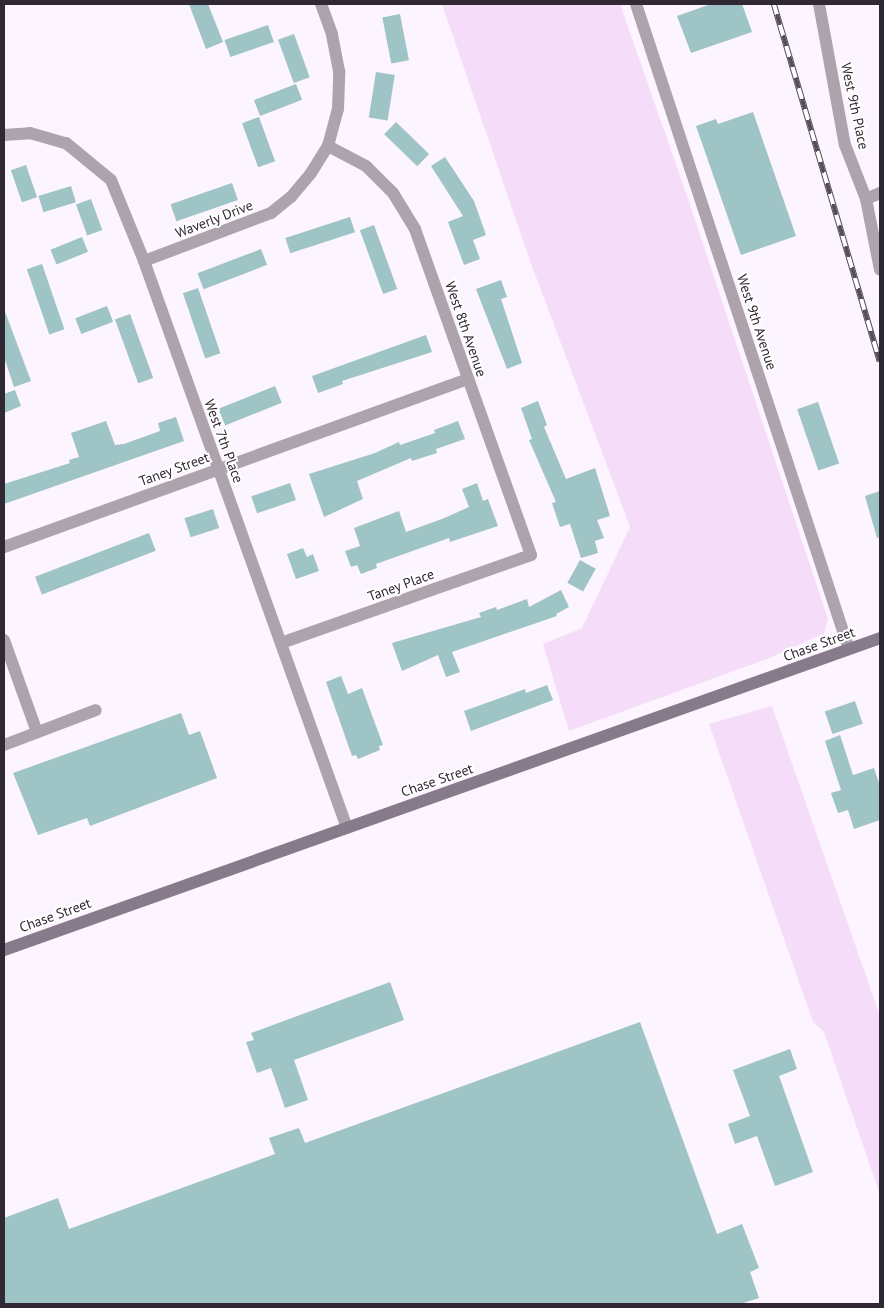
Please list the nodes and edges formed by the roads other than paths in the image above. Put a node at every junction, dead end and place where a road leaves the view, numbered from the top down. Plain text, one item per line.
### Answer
1 (321, 4) edge
2 (636, 4) edge
3 (819, 4) edge
4 (4, 135) edge
5 (328, 146) junction
6 (880, 193) edge
7 (866, 199) junction
8 (144, 261) junction
9 (880, 270) edge
10 (467, 378) junction
11 (218, 469) junction
12 (4, 547) edge
13 (531, 554) joint
14 (880, 638) edge
15 (4, 640) edge
16 (281, 643) junction
17 (849, 649) junction
18 (96, 710) dead end
19 (37, 732) junction
20 (4, 745) edge
21 (347, 828) junction
22 (4, 950) edge

1 - 5 street, Waverly Drive
2 - 17 street, West 9th Avenue
3 - 7 street, West 9th Place
4 - 8 street, West 7th Place
5 - 8 street, Waverly Drive
5 - 10 street, West 8th Avenue
6 - 7 street
7 - 9 street, West 9th Place
8 - 11 street, West 7th Place
10 - 11 street, Taney Street
10 - 13 street, West 8th Avenue
11 - 12 street, Taney Street
11 - 16 street, West 7th Place
13 - 16 street, Taney Place
14 - 17 street, Chase Street
15 - 19 street
16 - 21 street, West 7th Place
17 - 21 street, Chase Street
18 - 19 street
19 - 20 street
21 - 22 street, Chase Street

